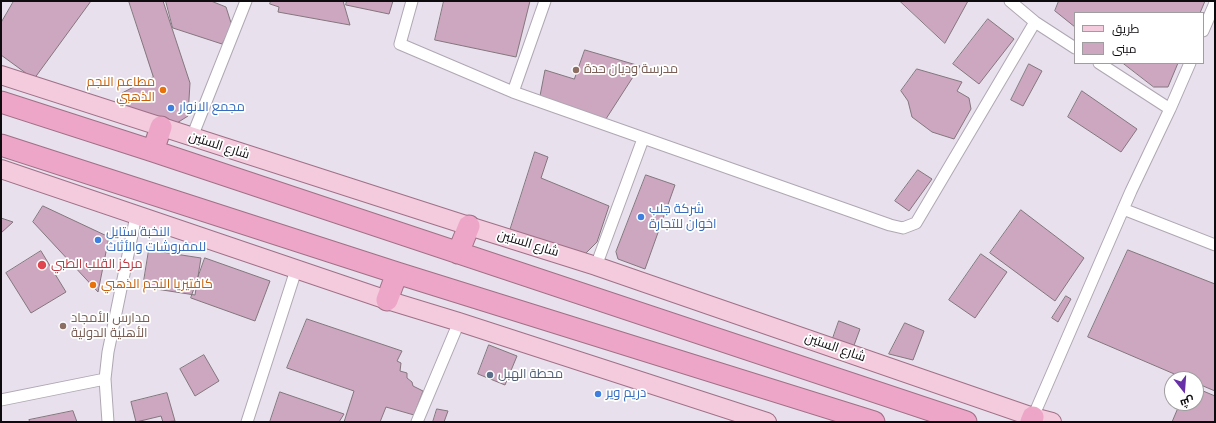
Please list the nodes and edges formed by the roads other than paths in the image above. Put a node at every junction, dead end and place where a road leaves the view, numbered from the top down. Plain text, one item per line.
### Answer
1 (246, 1) edge
2 (412, 1) edge
3 (545, 1) edge
4 (1010, 1) edge
5 (1215, 3) edge
6 (1035, 22) junction
7 (1204, 29) edge
8 (1074, 47) edge
9 (1101, 64) edge
10 (1190, 64) edge
11 (1, 75) edge
12 (513, 92) junction
13 (1, 102) edge
14 (1170, 109) junction
15 (161, 128) junction
16 (192, 137) junction
17 (643, 139) junction
18 (1, 145) edge
19 (153, 151) junction
20 (1, 169) edge
21 (1123, 209) junction
22 (136, 216) junction
23 (469, 226) junction
24 (1215, 246) edge
25 (458, 253) junction
26 (596, 266) junction
27 (296, 270) junction
28 (397, 273) junction
29 (387, 300) junction
30 (459, 322) junction
31 (105, 379) junction
32 (1, 400) edge
33 (1039, 420) edge
34 (108, 422) edge
35 (247, 422) edge
36 (417, 422) edge
37 (767, 422) edge
38 (874, 422) edge
39 (966, 422) edge

1 - 16 street
2 - 12 street
3 - 12 street
4 - 6 street
5 - 7 street
6 - 8 street
6 - 17 street
9 - 14 street
10 - 14 street
11 - 15 main road, شارع الستين
12 - 17 street
13 - 19 highway, شارع الستين
14 - 21 street
15 - 16 main road, شارع الستين
15 - 19 highway
16 - 23 main road, شارع الستين
17 - 26 street
18 - 28 highway
19 - 25 highway, شارع الستين
20 - 22 main road
21 - 24 street
21 - 33 street
22 - 27 main road
22 - 31 street
23 - 25 highway
23 - 26 main road, شارع الستين
25 - 39 highway, شارع الستين
26 - 33 main road, شارع الستين
27 - 29 main road
27 - 35 street
28 - 29 highway
28 - 38 highway
29 - 30 main road
30 - 36 street
30 - 37 main road
31 - 32 street
31 - 34 street

